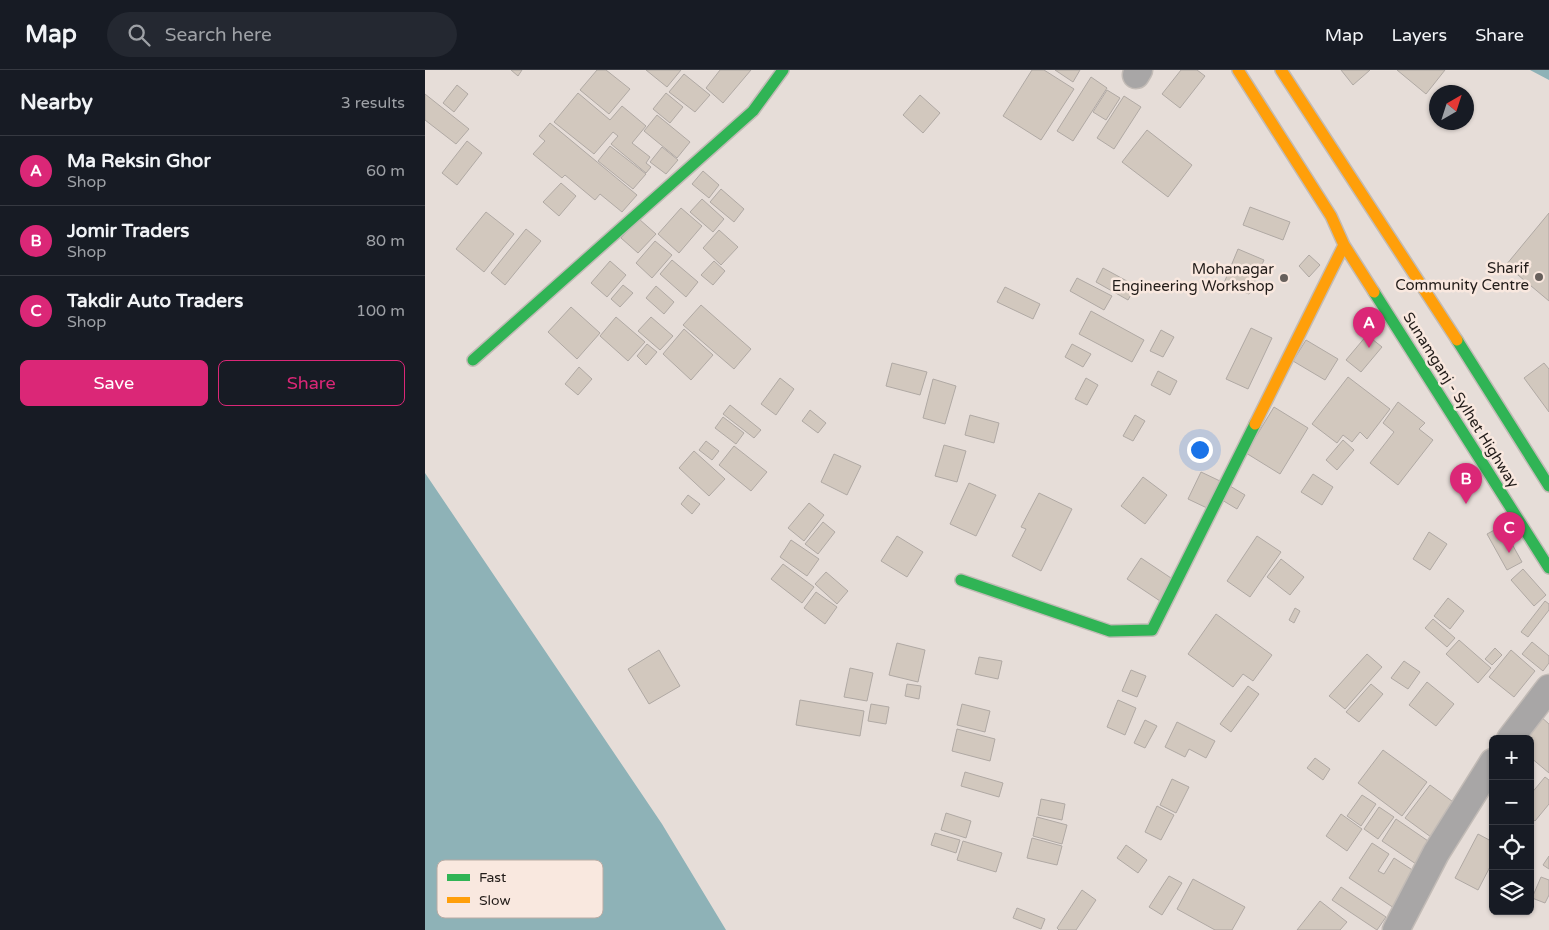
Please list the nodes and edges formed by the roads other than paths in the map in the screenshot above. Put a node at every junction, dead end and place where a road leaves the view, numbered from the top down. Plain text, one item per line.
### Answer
1 (783, 70) edge
2 (1238, 70) edge
3 (1281, 70) edge
4 (1344, 245) junction
5 (473, 360) dead end
6 (1549, 486) edge
7 (1549, 568) edge
8 (961, 580) dead end
9 (1549, 688) edge
10 (1513, 735) edge
11 (1489, 768) edge
12 (1396, 930) edge

1 - 5 main road
2 - 4 main road, Sunamganj - Sylhet Highway
3 - 6 main road, Sunamganj - Sylhet Highway
4 - 7 main road, Sunamganj - Sylhet Highway
4 - 8 main road
9 - 10 street
11 - 12 street

